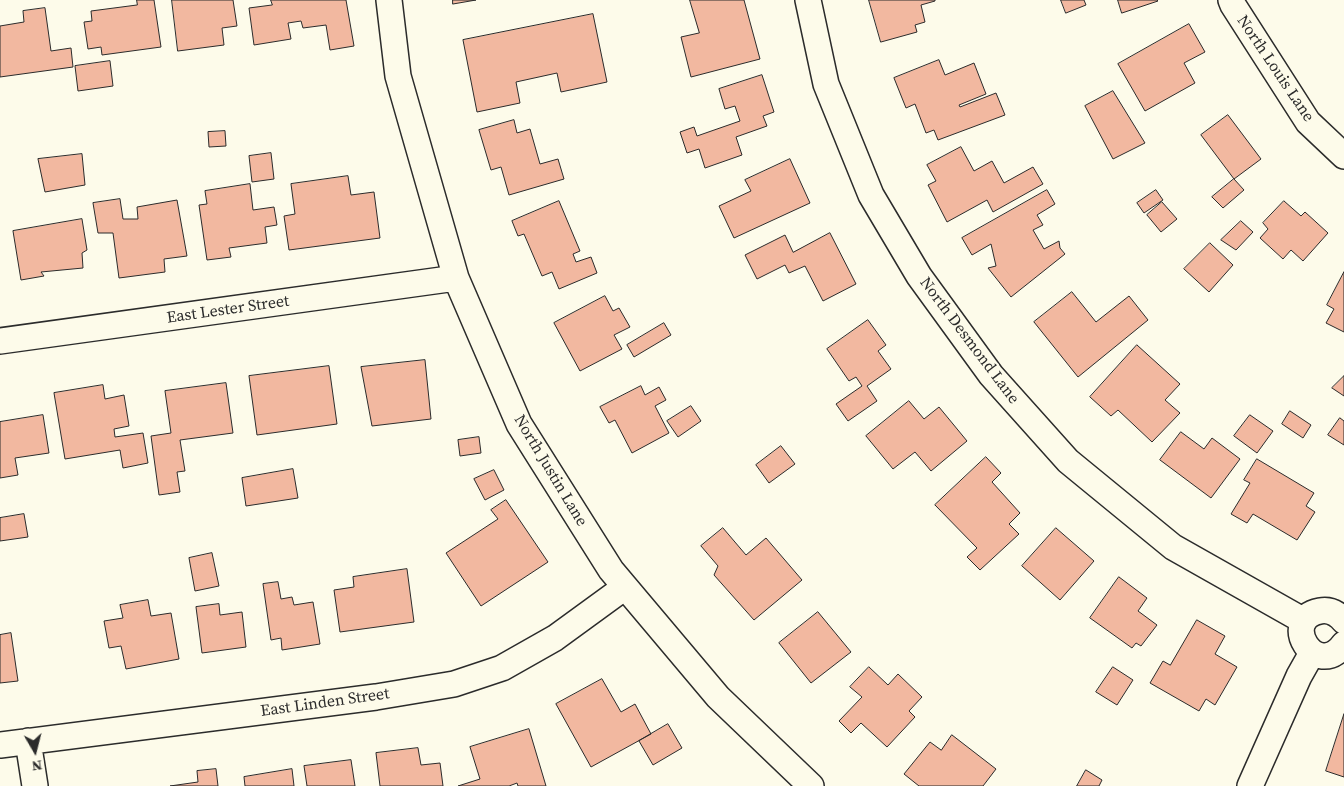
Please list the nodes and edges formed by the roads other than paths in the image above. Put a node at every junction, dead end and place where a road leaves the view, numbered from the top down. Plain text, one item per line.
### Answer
1 (389, 0) edge
2 (808, 0) edge
3 (1231, 0) edge
4 (1344, 156) edge
5 (456, 278) junction
6 (0, 341) edge
7 (625, 588) junction
8 (1341, 609) edge
9 (1304, 621) junction
10 (1344, 644) edge
11 (1312, 652) junction
12 (28, 741) junction
13 (0, 745) edge
14 (35, 786) edge
15 (811, 786) edge
16 (1250, 786) edge

1 - 5 street, North Justin Lane
2 - 9 street, North Desmond Lane
3 - 4 street, North Louis Lane
5 - 6 street, East Lester Street
5 - 7 street, North Justin Lane
7 - 12 street, East Linden Street
7 - 15 street, North Justin Lane
8 - 9 street
9 - 11 street
10 - 11 street
11 - 16 street
12 - 13 street, East Linden Street
12 - 14 street

